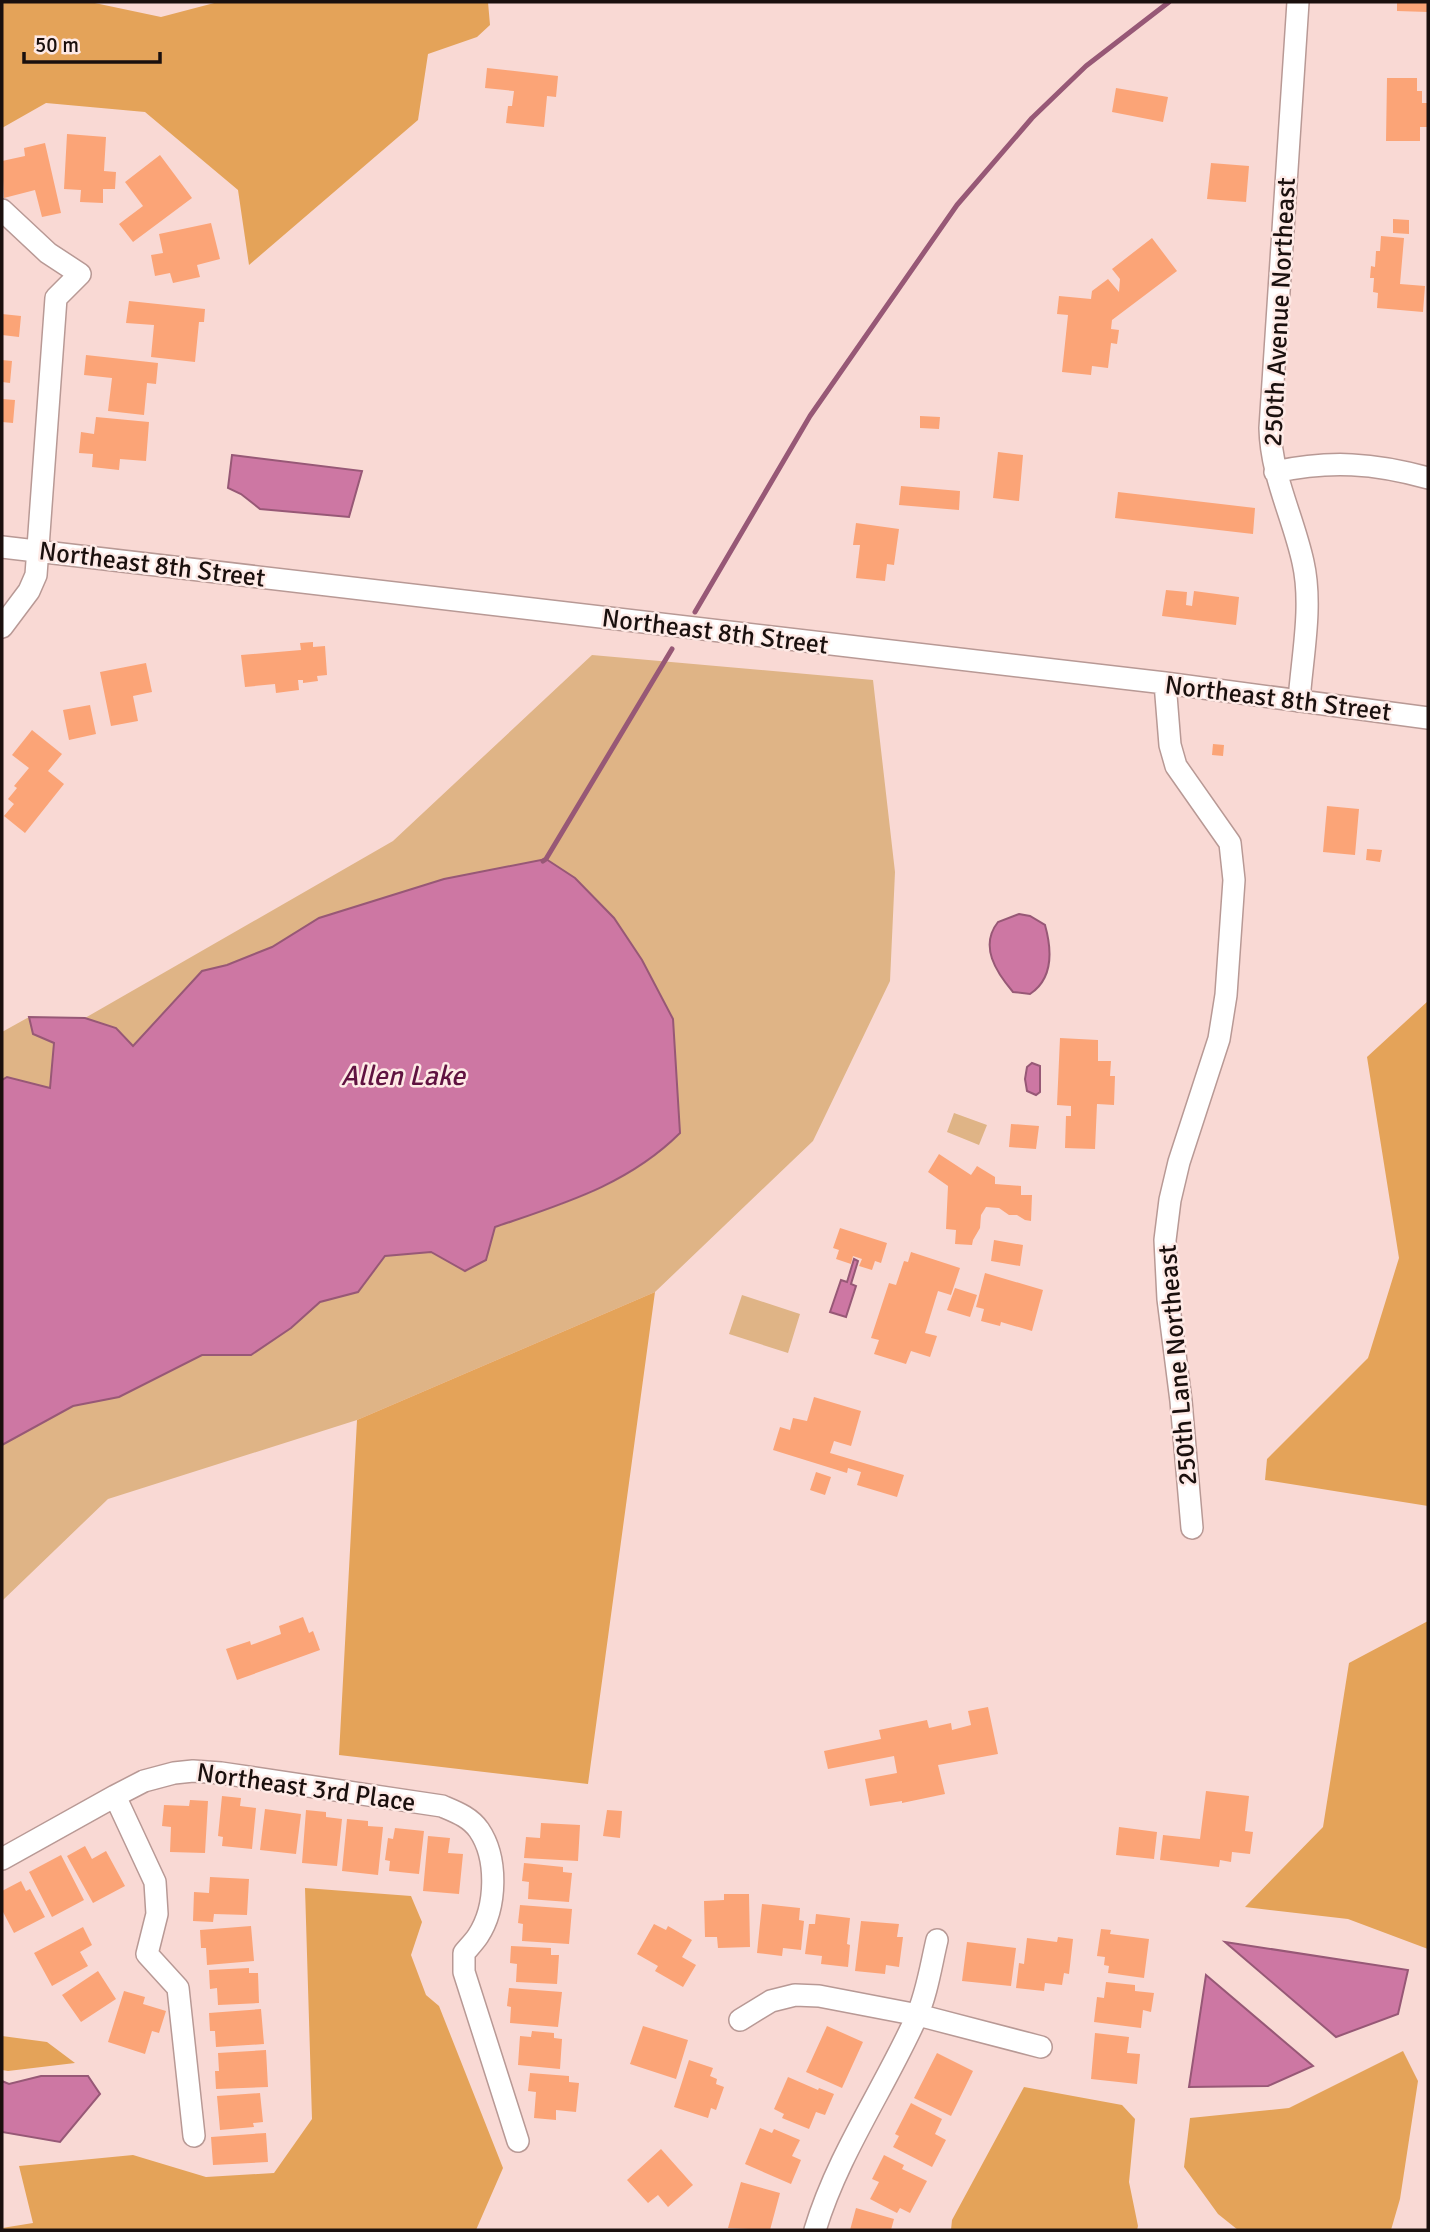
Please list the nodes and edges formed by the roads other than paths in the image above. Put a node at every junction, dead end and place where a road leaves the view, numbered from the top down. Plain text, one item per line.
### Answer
1 (1298, 2) edge
2 (2, 211) edge
3 (1275, 472) junction
4 (1428, 478) edge
5 (2, 547) edge
6 (38, 551) junction
7 (2, 626) edge
8 (1164, 683) junction
9 (1299, 701) junction
10 (1428, 718) edge
11 (1192, 1528) dead end
12 (115, 1796) junction
13 (2, 1859) edge
14 (937, 1940) dead end
15 (918, 2015) junction
16 (740, 2020) dead end
17 (1041, 2047) dead end
18 (194, 2136) dead end
19 (518, 2141) dead end
20 (816, 2230) edge

1 - 3 street, 250th Avenue Northeast
2 - 6 street
3 - 4 street
3 - 9 street, 250th Avenue Northeast
5 - 6 street, Northeast 8th Street
6 - 7 street
6 - 8 street, Northeast 8th Street
8 - 9 street, Northeast 8th Street
8 - 11 street, 250th Lane Northeast
9 - 10 street, Northeast 8th Street
12 - 13 street, Northeast 3rd Place
12 - 18 street
12 - 19 street, Northeast 3rd Place
14 - 15 street
15 - 16 street
15 - 17 street
15 - 20 street

